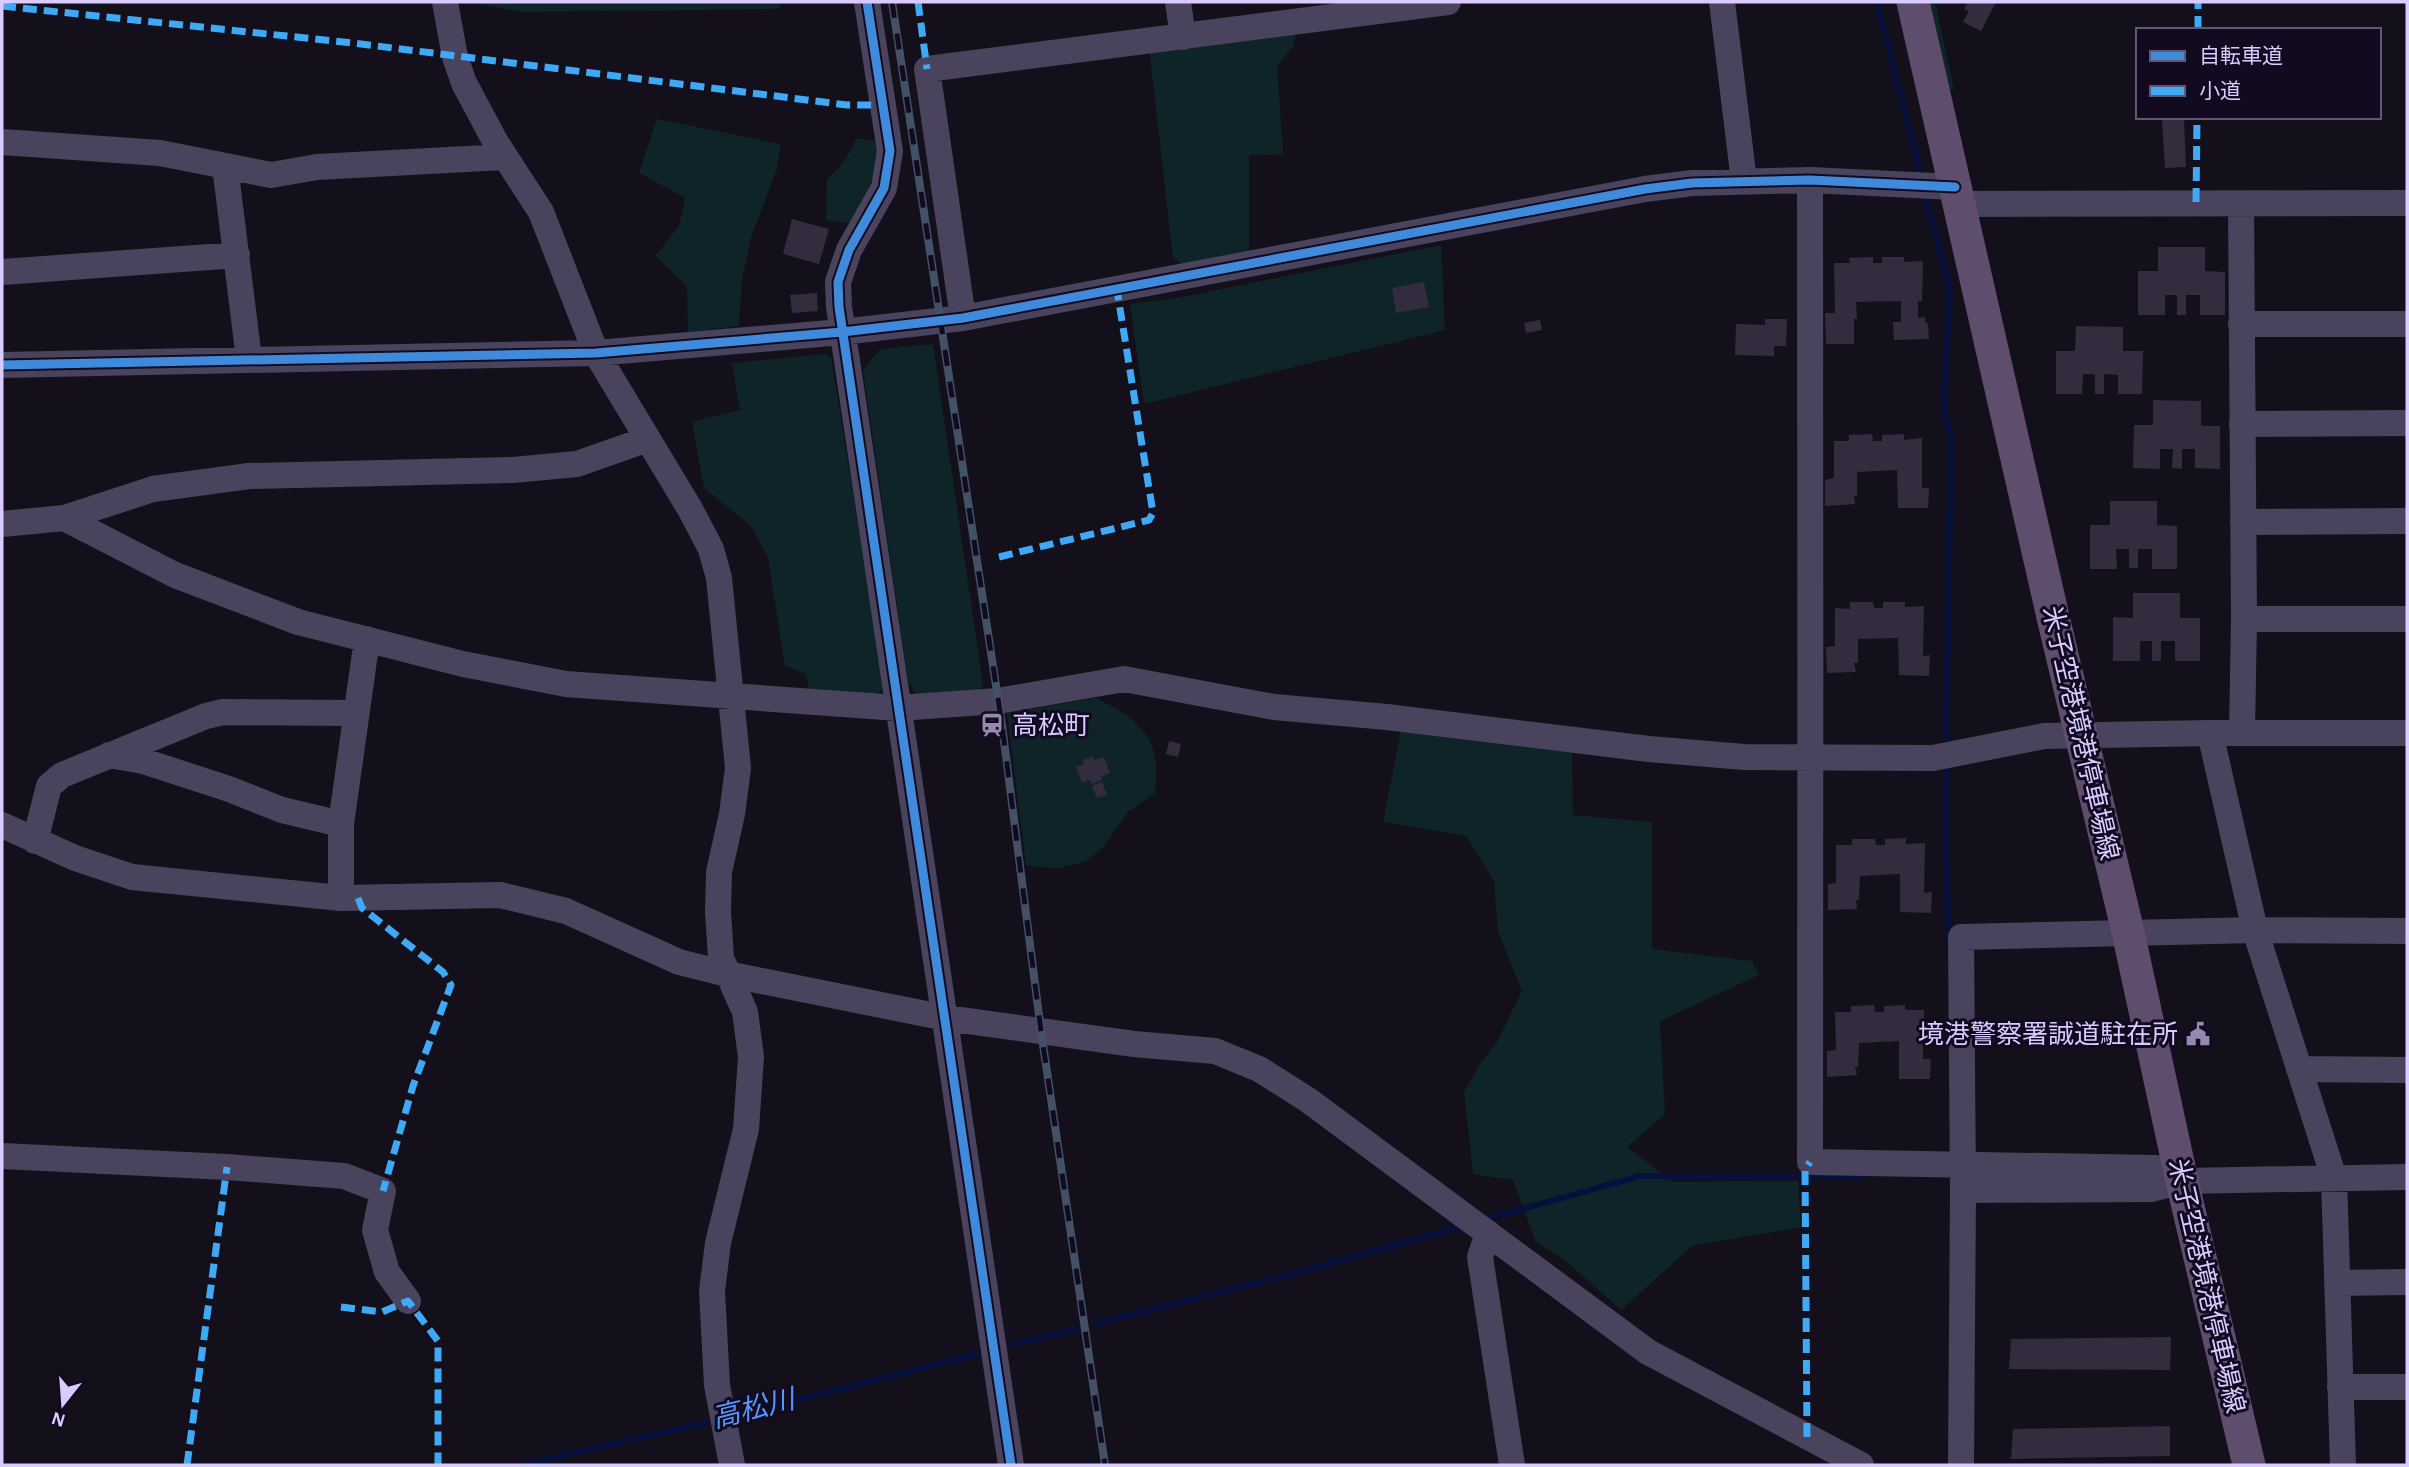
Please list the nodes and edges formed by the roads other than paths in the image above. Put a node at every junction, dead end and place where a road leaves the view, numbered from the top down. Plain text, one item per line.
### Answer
1 (445, 2) edge
2 (867, 2) edge
3 (1178, 2) edge
4 (1447, 2) edge
5 (1722, 2) edge
6 (1913, 2) edge
7 (1183, 37) junction
8 (2, 142) edge
9 (504, 157) junction
10 (225, 166) junction
11 (1810, 180) junction
12 (1744, 181) junction
13 (1957, 195) junction
14 (2407, 203) edge
15 (2241, 204) junction
16 (237, 255) junction
17 (2, 272) edge
18 (963, 318) junction
19 (2242, 324) junction
20 (2407, 324) edge
21 (842, 332) junction
22 (596, 353) junction
23 (249, 359) junction
24 (2, 365) edge
25 (2407, 423) edge
26 (2242, 424) junction
27 (649, 439) junction
28 (64, 518) junction
29 (2407, 521) edge
30 (2243, 523) junction
31 (2, 524) edge
32 (2244, 619) junction
33 (2407, 619) edge
34 (367, 639) junction
35 (731, 696) junction
36 (898, 708) junction
37 (356, 713) junction
38 (2210, 733) junction
39 (2242, 733) junction
40 (2407, 733) edge
41 (2081, 734) junction
42 (109, 755) junction
43 (1809, 757) junction
44 (341, 824) junction
45 (2, 825) edge
46 (35, 841) junction
47 (341, 898) junction
48 (2255, 930) junction
49 (2407, 931) edge
50 (2128, 932) junction
51 (727, 974) junction
52 (946, 1018) junction
53 (2299, 1069) junction
54 (2407, 1070) edge
55 (2, 1156) edge
56 (2407, 1177) edge
57 (1963, 1178) junction
58 (2334, 1178) junction
59 (2182, 1181) junction
60 (1488, 1233) junction
61 (2407, 1282) edge
62 (2337, 1283) junction
63 (408, 1301) dead end
64 (2340, 1387) junction
65 (2407, 1387) edge
66 (732, 1465) edge
67 (1011, 1465) edge
68 (1512, 1465) edge
69 (1861, 1465) edge
70 (1961, 1465) edge
71 (2249, 1465) edge
72 (2343, 1465) edge

1 - 9 street
2 - 21 street
3 - 7 street
4 - 7 street
5 - 12 street
6 - 13 main road, 米子空港境港停車場線
7 - 18 street
8 - 10 street
9 - 10 street
9 - 22 street
10 - 16 street
11 - 12 street
11 - 13 street
11 - 43 street
12 - 18 street
13 - 15 street
13 - 41 main road, 米子空港境港停車場線
14 - 15 street
15 - 19 street
16 - 17 street
16 - 23 street
18 - 21 street
19 - 20 street
19 - 26 street
21 - 22 street
21 - 36 street
22 - 23 street
22 - 27 street
23 - 24 street
25 - 26 street
26 - 30 street
27 - 28 street
27 - 35 street
28 - 31 street
28 - 34 street
29 - 30 street
30 - 32 street
32 - 33 street
32 - 39 street
34 - 35 street
34 - 37 street
35 - 36 street
35 - 51 street
36 - 43 street
36 - 52 street
37 - 42 street
37 - 44 street
38 - 39 street
38 - 41 street
38 - 48 street
39 - 40 street
41 - 43 street
41 - 50 main road, 米子空港境港停車場線
42 - 44 street
42 - 46 street
43 - 57 street
44 - 47 street
45 - 46 street
46 - 47 street
47 - 51 street
48 - 49 street
48 - 50 street
48 - 53 street
50 - 57 street
50 - 59 main road, 米子空港境港停車場線
51 - 52 street
51 - 66 street
52 - 60 street
52 - 67 street
53 - 54 street
53 - 58 street
55 - 63 street
56 - 58 street
57 - 59 street
57 - 70 street
58 - 59 street
58 - 62 street
59 - 71 main road, 米子空港境港停車場線
60 - 68 street
60 - 69 street
61 - 62 street
62 - 64 street
64 - 65 street
64 - 72 street

